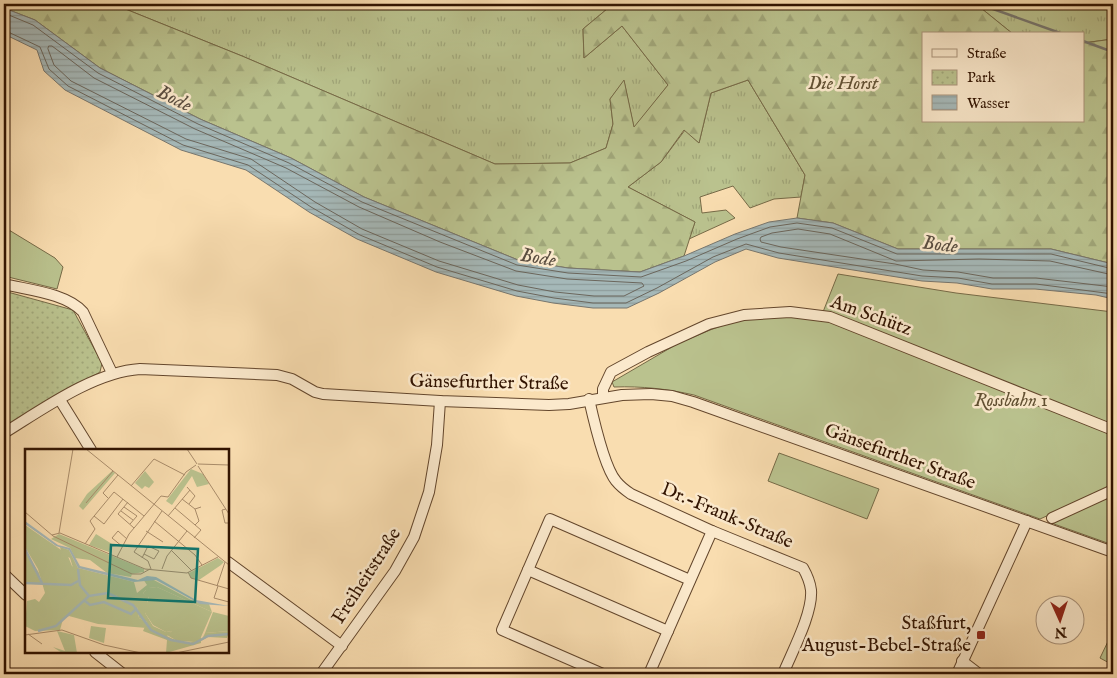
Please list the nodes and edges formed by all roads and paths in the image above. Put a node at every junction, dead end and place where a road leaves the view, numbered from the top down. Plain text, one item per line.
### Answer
1 (4, 284) edge
2 (112, 374) junction
3 (603, 397) junction
4 (589, 399) junction
5 (60, 400) junction
6 (440, 401) junction
7 (1113, 430) edge
8 (4, 433) edge
9 (90, 449) edge
10 (1113, 490) edge
11 (1052, 518) dead end
12 (1027, 521) junction
13 (712, 531) junction
14 (1113, 552) edge
15 (229, 563) edge
16 (528, 570) junction
17 (4, 574) edge
18 (690, 580) junction
19 (25, 595) edge
20 (668, 631) junction
21 (342, 646) junction
22 (96, 653) edge
23 (962, 661) junction
24 (122, 674) edge
25 (321, 674) edge
26 (603, 674) edge
27 (649, 674) edge
28 (783, 674) edge
29 (957, 674) edge
30 (980, 674) edge

1 - 2 street
2 - 5 street, Gänsefurther Straße
2 - 6 street, Gänsefurther Straße
3 - 4 street, Gänsefurther Straße
3 - 7 street, Am Schütz
3 - 12 street, Gänsefurther Straße
4 - 6 street, Gänsefurther Straße
4 - 13 street, Dr.-Frank-Straße
5 - 8 street, Gänsefurther Straße
5 - 9 street
6 - 21 street, Freiheitstraße
10 - 11 street
12 - 14 street, Gänsefurther Straße
12 - 23 street
13 - 18 street
13 - 28 street, Dr.-Frank-Straße
15 - 21 street
16 - 18 street
16 - 20 street
16 - 26 street
17 - 19 street
18 - 20 street
20 - 27 street
21 - 25 street, Freiheitstraße
22 - 24 street
23 - 29 street
23 - 30 street

